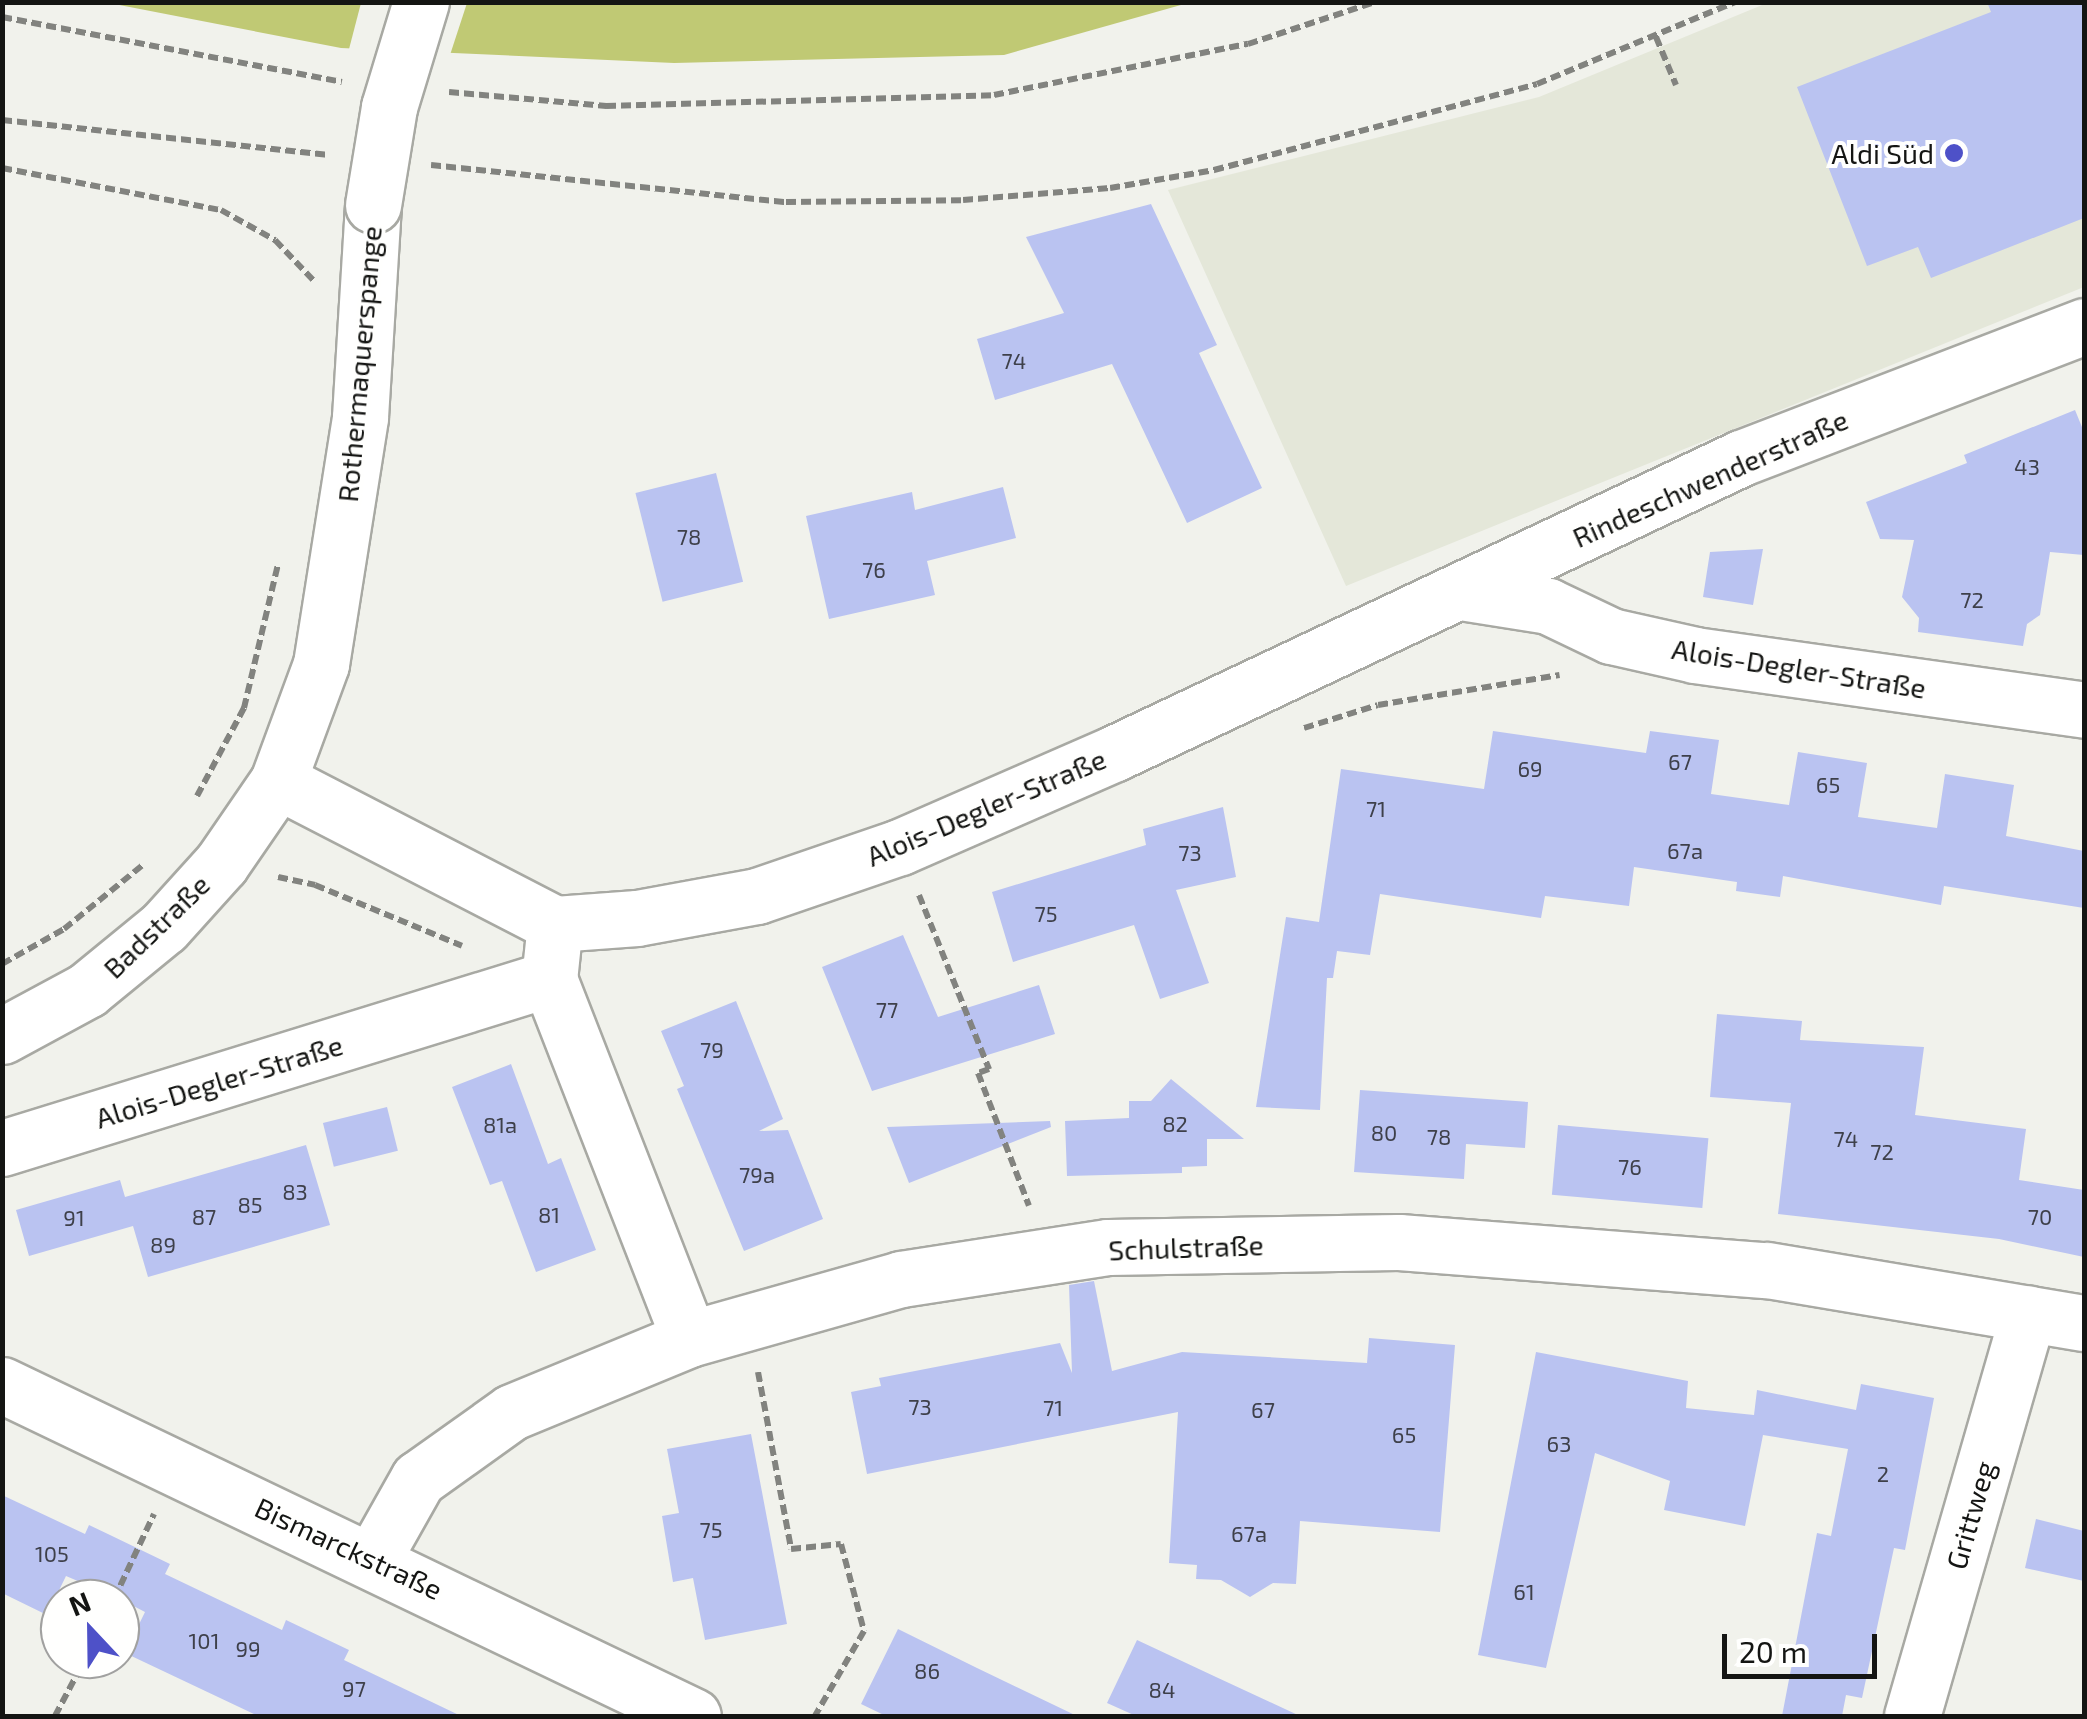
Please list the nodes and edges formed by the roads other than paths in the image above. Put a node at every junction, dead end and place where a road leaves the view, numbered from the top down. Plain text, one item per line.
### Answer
1 (421, 2) edge
2 (2084, 326) edge
3 (1460, 592) junction
4 (1396, 622) joint
5 (2084, 710) edge
6 (278, 781) junction
7 (554, 924) junction
8 (550, 979) junction
9 (2, 1036) edge
10 (2, 1148) edge
11 (2028, 1313) junction
12 (2084, 1323) edge
13 (689, 1338) junction
14 (2, 1384) edge
15 (374, 1557) junction
16 (693, 1716) edge
17 (1912, 1716) edge

1 - 6 street, Rothermaquerspange, bridge
2 - 3 street, Rindeschwenderstraße
3 - 4 street, Rindeschwenderstraße
3 - 5 street, Alois-Degler-Straße
4 - 7 street, Alois-Degler-Straße
6 - 7 street
6 - 9 street, Badstraße
7 - 8 street
8 - 10 street, Alois-Degler-Straße
8 - 13 street
11 - 12 street, Schulstraße
11 - 13 street, Schulstraße
11 - 17 street, Grittweg
13 - 15 street, Schulstraße
14 - 15 street, Bismarckstraße
15 - 16 street, Bismarckstraße

